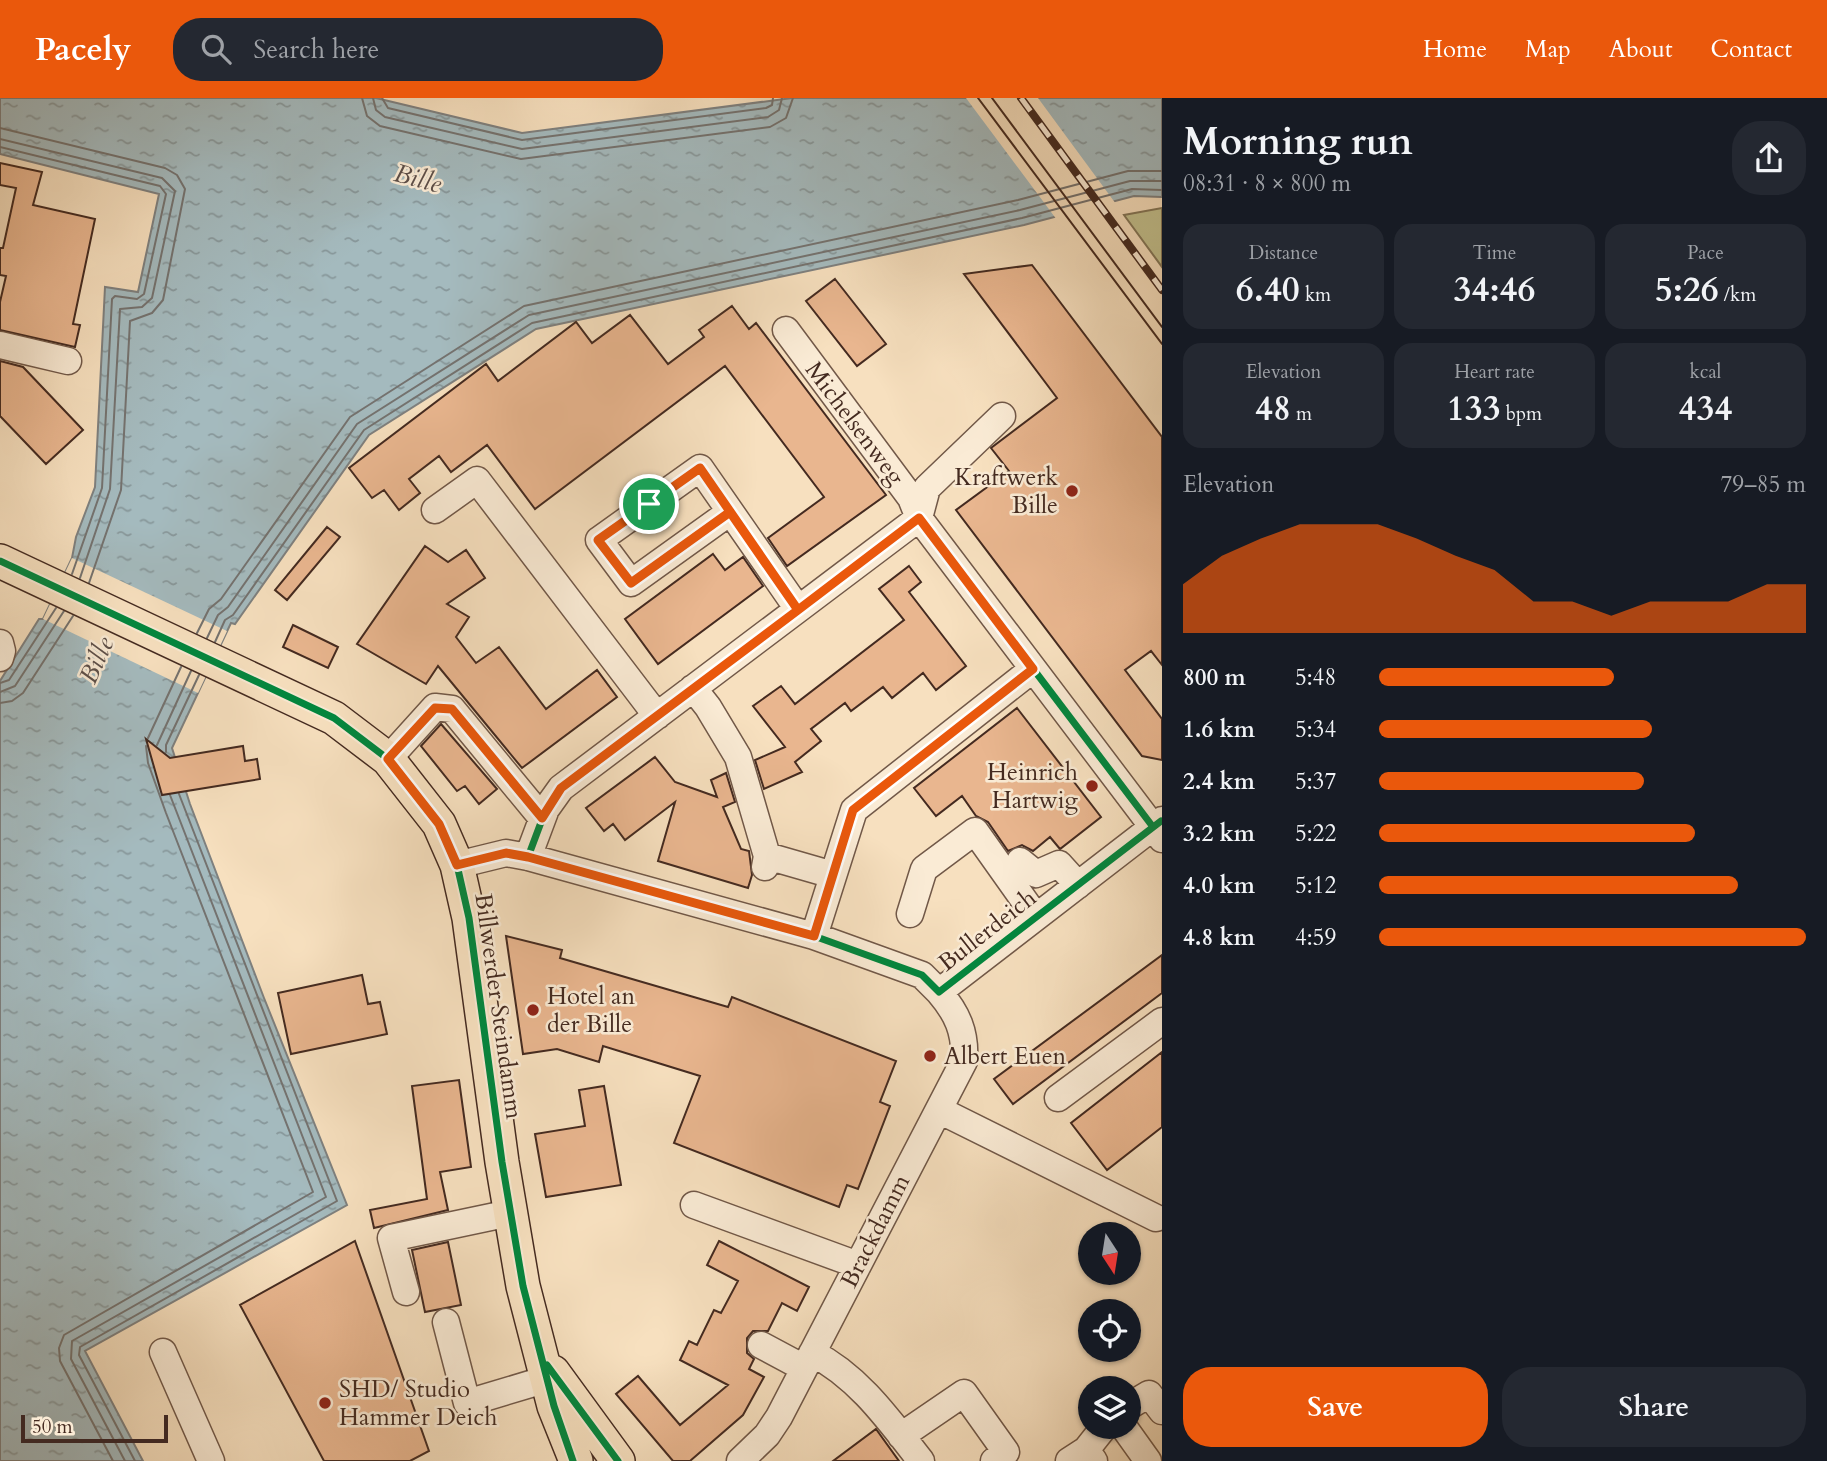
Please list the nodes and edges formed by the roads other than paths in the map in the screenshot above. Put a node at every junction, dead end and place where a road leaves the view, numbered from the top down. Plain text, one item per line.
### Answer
1 (786, 330) dead end
2 (0, 345) edge
3 (68, 360) dead end
4 (1002, 416) dead end
5 (435, 510) dead end
6 (730, 512) junction
7 (919, 518) junction
8 (0, 561) edge
9 (798, 610) junction
10 (0, 643) edge
11 (0, 658) edge
12 (1033, 669) junction
13 (693, 688) junction
14 (657, 716) junction
15 (388, 759) junction
16 (542, 818) junction
17 (1159, 829) edge
18 (528, 857) junction
19 (1020, 861) dead end
20 (457, 865) junction
21 (833, 874) junction
22 (1078, 885) junction
23 (910, 914) dead end
24 (1036, 917) junction
25 (814, 936) junction
26 (939, 992) junction
27 (1162, 1021) edge
28 (1058, 1098) dead end
29 (939, 1110) junction
30 (694, 1205) dead end
31 (510, 1213) junction
32 (1156, 1218) dead end
33 (858, 1265) junction
34 (406, 1292) dead end
35 (446, 1322) dead end
36 (761, 1345) dead end
37 (163, 1352) dead end
38 (808, 1360) junction
39 (544, 1368) junction
40 (1141, 1399) edge
41 (1162, 1411) edge
42 (901, 1436) junction
43 (1096, 1439) edge
44 (1132, 1439) edge
45 (1083, 1457) edge
46 (573, 1459) edge
47 (211, 1461) edge
48 (618, 1461) edge
49 (740, 1461) edge
50 (921, 1461) edge
51 (994, 1461) edge
52 (1148, 1461) edge

1 - 7 street, Michelsenweg
2 - 3 street
4 - 7 street
5 - 14 street
6 - 6 street
6 - 9 street
7 - 9 street
7 - 12 street, Michelsenweg
8 - 15 main road, Billwerder Steindamm
9 - 13 street
10 - 11 street
12 - 17 street, Michelsenweg
12 - 21 street
13 - 14 street
13 - 21 street
14 - 16 street
15 - 16 street
15 - 20 main road, Billwerder Steindamm
16 - 18 street
17 - 22 street, Bullerdeich
18 - 20 street, Bullerdeich
18 - 25 street, Bullerdeich
19 - 22 street
20 - 31 main road, Billwerder Steindamm
21 - 25 street
22 - 24 street, Bullerdeich
23 - 24 street
24 - 26 street, Bullerdeich
25 - 26 street, Bullerdeich
26 - 29 street, Brackdamm
27 - 28 street
29 - 32 street
29 - 33 street, Brackdamm
30 - 33 street
31 - 34 street
31 - 39 main road, Billwerder Steindamm
33 - 38 street, Brackdamm
35 - 39 street
36 - 38 street
37 - 47 street
38 - 42 street
38 - 49 street, Brackdamm
39 - 46 main road, Billwerder Steindamm
39 - 48 main road, Billwerder Steindamm
40 - 41 street
42 - 50 street
42 - 51 street
43 - 45 street
44 - 52 street

